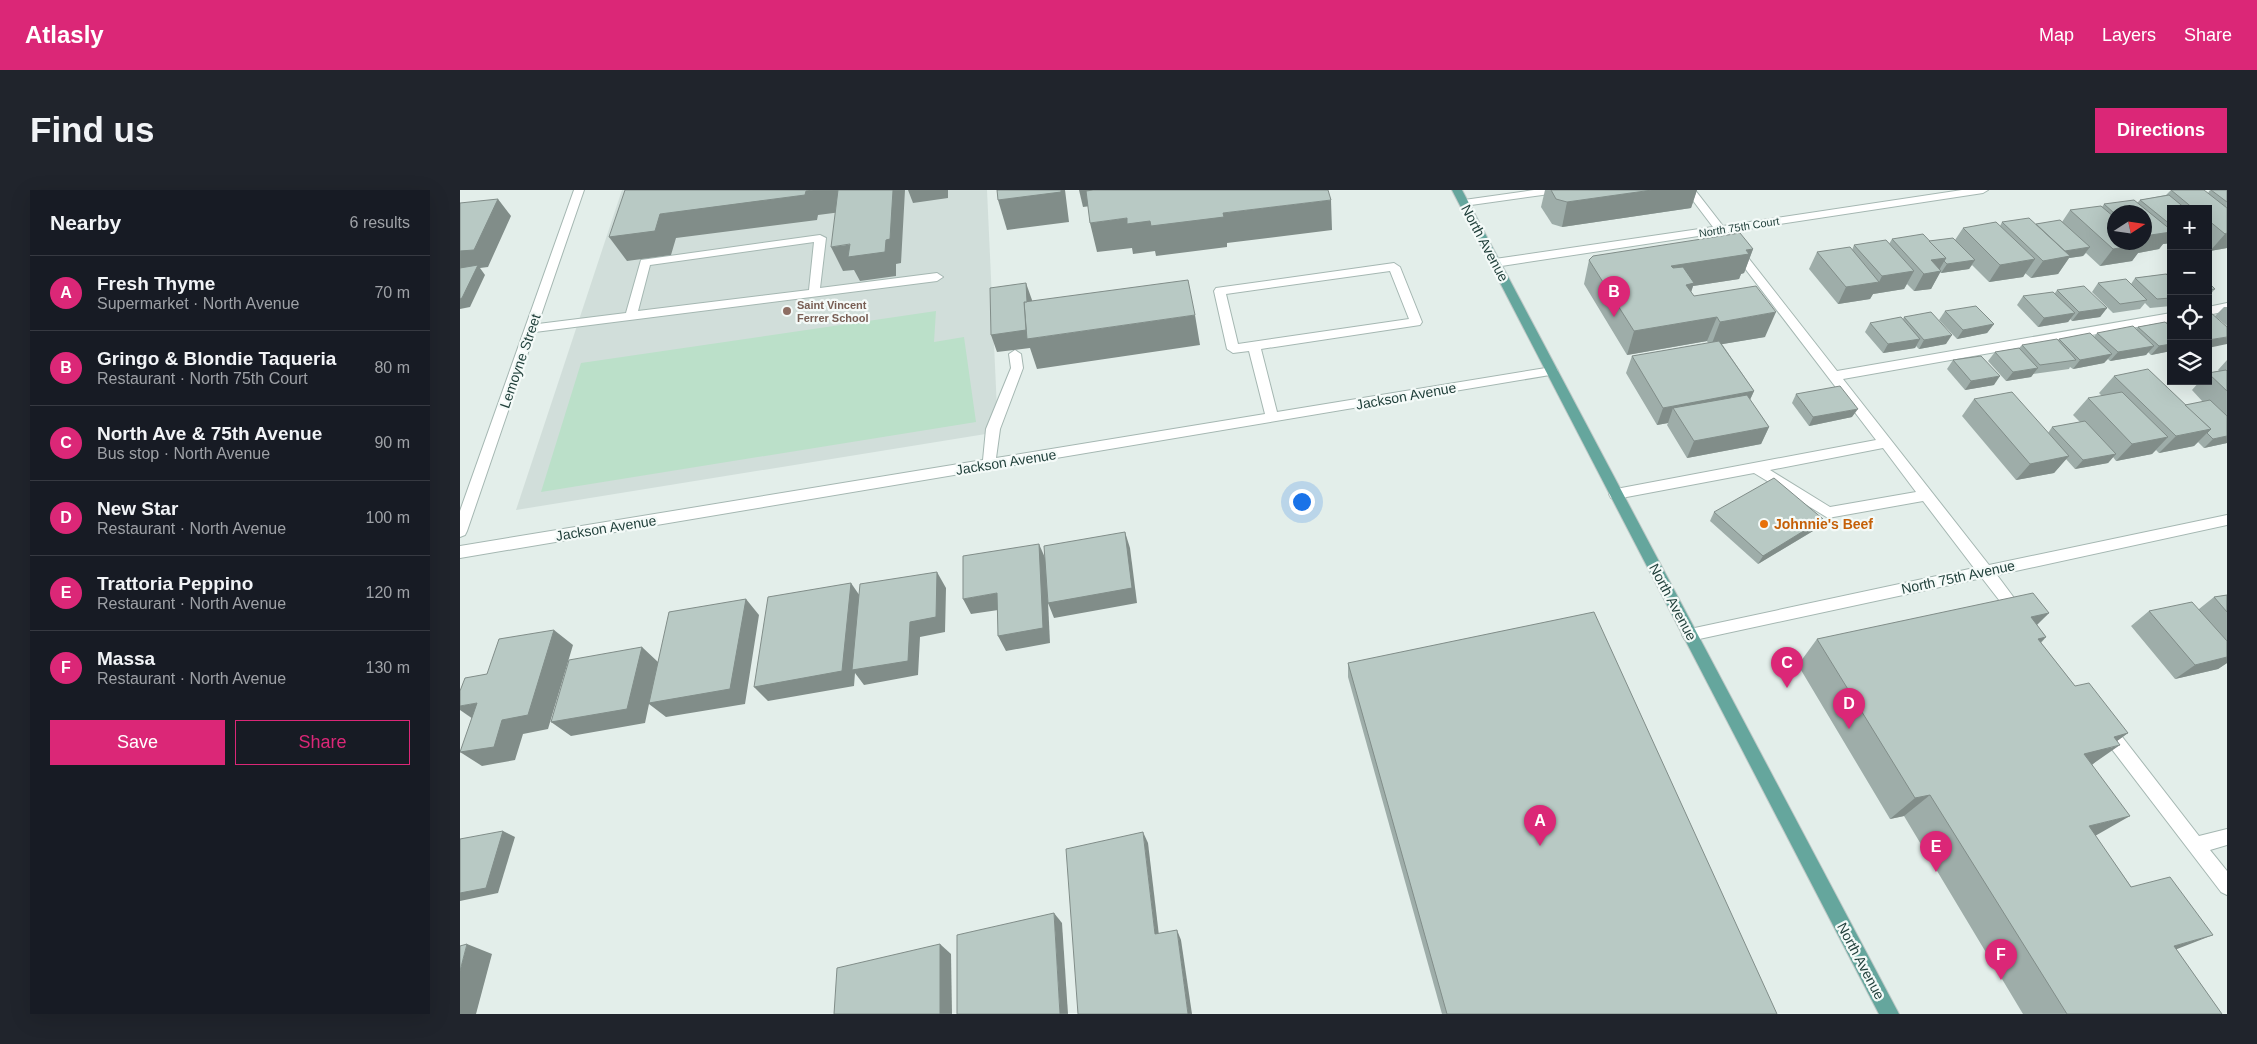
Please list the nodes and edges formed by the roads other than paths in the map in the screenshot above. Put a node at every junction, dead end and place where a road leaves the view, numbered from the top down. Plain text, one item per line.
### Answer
1 (579, 190) edge
2 (1457, 190) edge
3 (1557, 190) edge
4 (1690, 190) edge
5 (1983, 190) edge
6 (1464, 203) junction
7 (1720, 229) junction
8 (1496, 263) junction
9 (937, 277) dead end
10 (814, 293) junction
11 (2227, 307) edge
12 (2212, 310) edge
13 (631, 316) junction
14 (2167, 318) edge
15 (531, 329) junction
16 (1254, 346) junction
17 (1015, 354) dead end
18 (1552, 371) junction
19 (1834, 376) junction
20 (1272, 418) junction
21 (1886, 443) junction
22 (989, 465) junction
23 (1758, 469) junction
24 (1616, 494) junction
25 (1926, 495) junction
26 (2227, 520) edge
27 (460, 531) edge
28 (460, 552) edge
29 (1984, 570) junction
30 (2029, 629) edge
31 (1690, 635) junction
32 (2100, 722) edge
33 (2227, 837) edge
34 (2196, 845) junction
35 (2227, 886) edge
36 (1889, 1014) edge

1 - 15 street, Lemoyne Street
2 - 6 main road, North Avenue
3 - 6 street
4 - 7 street
5 - 7 street, North 75th Court
6 - 8 main road, North Avenue
7 - 8 street, North 75th Court
7 - 19 street
8 - 18 main road, North Avenue
9 - 10 street
10 - 13 street
10 - 13 street
11 - 12 street
13 - 15 street
14 - 19 street
15 - 27 street, Lemoyne Street
16 - 16 street
16 - 20 street
17 - 22 street
18 - 20 street, Jackson Avenue
18 - 24 main road, North Avenue
19 - 21 street
20 - 22 street, Jackson Avenue
21 - 23 street
21 - 25 street
22 - 28 street, Jackson Avenue
23 - 24 street
23 - 25 street
24 - 31 main road, North Avenue
25 - 29 street
26 - 29 street, North 75th Avenue
29 - 30 street
29 - 31 street, North 75th Avenue
31 - 36 main road, North Avenue
32 - 34 street
33 - 34 street
34 - 35 street

